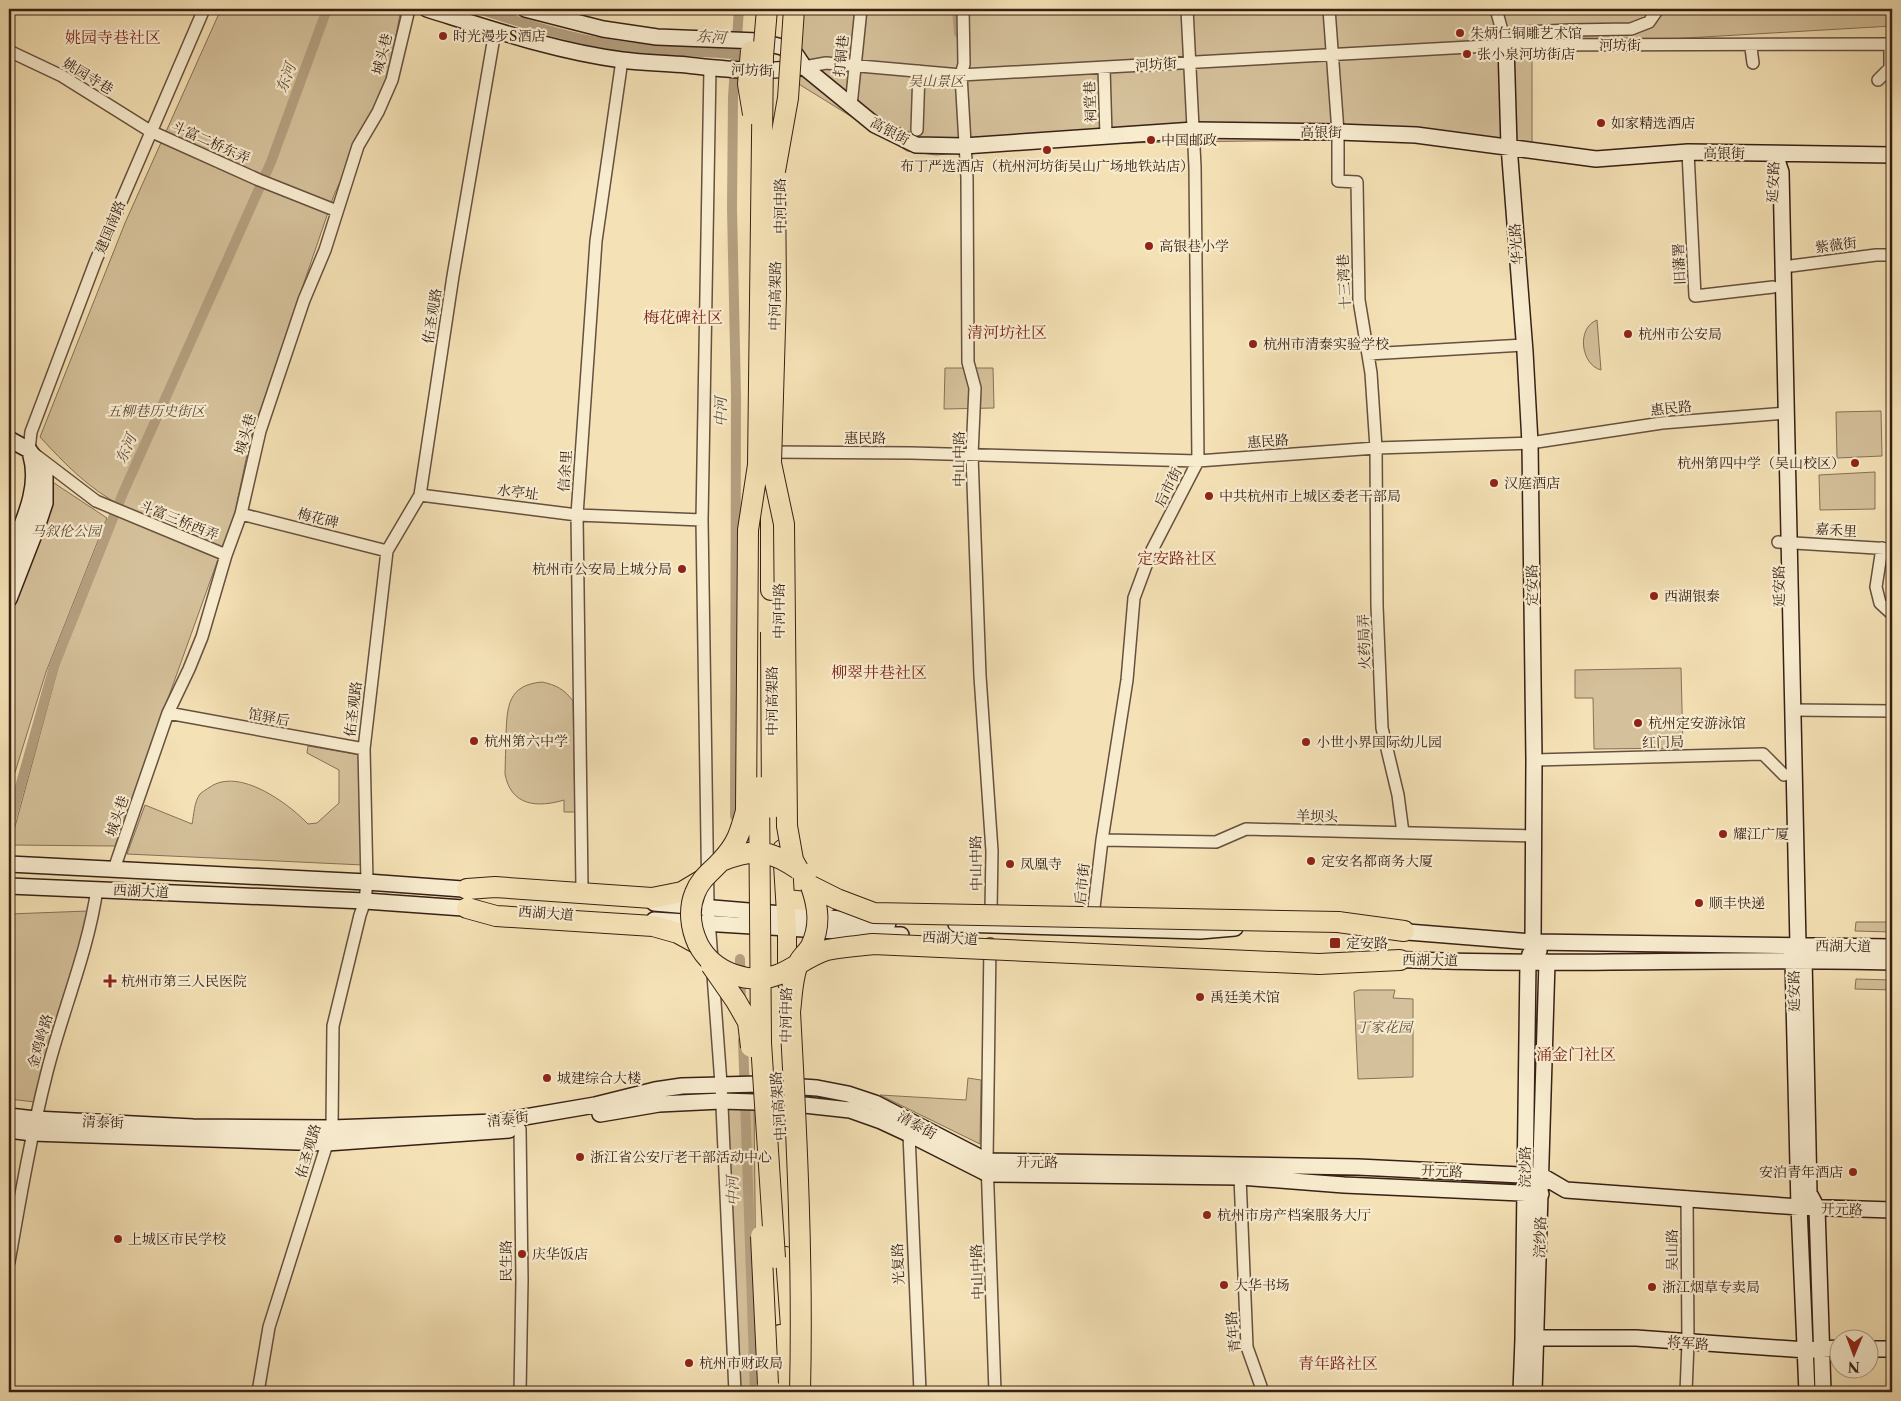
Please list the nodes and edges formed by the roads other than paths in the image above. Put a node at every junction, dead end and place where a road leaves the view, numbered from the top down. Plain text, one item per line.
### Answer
1 (204, 9) edge
2 (408, 9) edge
3 (427, 9) edge
4 (525, 9) edge
5 (754, 9) edge
6 (761, 9) edge
7 (767, 9) edge
8 (778, 9) edge
9 (785, 9) edge
10 (794, 9) edge
11 (861, 9) edge
12 (963, 9) edge
13 (1187, 9) edge
14 (1329, 9) edge
15 (1496, 9) edge
16 (1658, 9) edge
17 (495, 31) junction
18 (752, 41) junction
19 (1891, 44) edge
20 (1506, 45) junction
21 (782, 47) junction
22 (1750, 48) dead end
23 (9, 51) edge
24 (1332, 54) junction
25 (622, 60) junction
26 (1191, 62) junction
27 (1753, 63) dead end
28 (855, 65) junction
29 (804, 67) junction
30 (712, 68) junction
31 (1104, 68) junction
32 (750, 70) junction
33 (780, 71) junction
34 (919, 71) junction
35 (961, 75) junction
36 (1878, 80) dead end
37 (851, 106) junction
38 (917, 130) dead end
39 (1194, 130) junction
40 (150, 131) junction
41 (1338, 132) junction
42 (1106, 136) junction
43 (964, 146) junction
44 (1509, 146) junction
45 (1688, 152) junction
46 (1775, 154) junction
47 (1892, 155) edge
48 (768, 171) junction
49 (336, 211) junction
50 (1892, 255) edge
51 (1783, 267) junction
52 (1773, 287) junction
53 (1524, 345) junction
54 (1368, 354) junction
55 (1781, 413) junction
56 (9, 439) edge
57 (1530, 443) junction
58 (1376, 448) junction
59 (29, 450) junction
60 (972, 454) junction
61 (764, 458) junction
62 (1198, 461) junction
63 (420, 495) junction
64 (241, 514) junction
65 (577, 515) junction
66 (702, 520) junction
67 (1783, 542) junction
68 (1887, 548) edge
69 (387, 551) junction
70 (226, 555) junction
71 (9, 558) edge
72 (9, 599) edge
73 (1892, 614) edge
74 (1792, 710) junction
75 (1892, 711) edge
76 (168, 713) junction
77 (364, 749) junction
78 (1534, 760) junction
79 (1784, 775) junction
80 (1403, 833) junction
81 (1534, 836) junction
82 (1102, 840) junction
83 (721, 861) junction
84 (9, 864) edge
85 (114, 869) junction
86 (798, 869) junction
87 (702, 880) junction
88 (367, 882) junction
89 (9, 886) edge
90 (811, 886) junction
91 (582, 888) dead end
92 (97, 889) junction
93 (467, 899) junction
94 (365, 901) junction
95 (708, 906) junction
96 (787, 914) junction
97 (1093, 916) dead end
98 (752, 919) junction
99 (709, 924) junction
100 (990, 925) junction
101 (1404, 931) junction
102 (1533, 942) junction
103 (1892, 947) edge
104 (700, 948) junction
105 (1796, 952) junction
106 (1400, 960) junction
107 (798, 962) junction
108 (1528, 962) junction
109 (1547, 962) junction
110 (1892, 962) edge
111 (725, 1084) junction
112 (755, 1084) junction
113 (785, 1085) junction
114 (725, 1101) junction
115 (755, 1102) junction
116 (786, 1103) junction
117 (9, 1116) edge
118 (34, 1126) junction
119 (332, 1128) junction
120 (520, 1129) junction
121 (9, 1130) edge
122 (909, 1134) junction
123 (327, 1143) junction
124 (988, 1168) junction
125 (1525, 1175) junction
126 (1542, 1176) junction
127 (1240, 1177) junction
128 (1525, 1194) junction
129 (1541, 1194) junction
130 (1687, 1198) junction
131 (1799, 1207) junction
132 (1817, 1208) junction
133 (1892, 1210) edge
134 (9, 1262) edge
135 (1536, 1338) junction
136 (1688, 1343) junction
137 (1822, 1348) junction
138 (1828, 1348) edge
139 (1878, 1349) edge
140 (1892, 1349) edge
141 (1806, 1350) junction
142 (258, 1392) edge
143 (520, 1392) edge
144 (735, 1392) edge
145 (772, 1392) edge
146 (783, 1392) edge
147 (796, 1392) edge
148 (800, 1392) edge
149 (920, 1392) edge
150 (995, 1392) edge
151 (1263, 1392) edge
152 (1521, 1392) edge
153 (1534, 1392) edge
154 (1686, 1392) edge
155 (1807, 1392) edge
156 (1823, 1392) edge

1 - 40 street, 建国南路
2 - 49 street, 城头巷
3 - 17 main road, 河坊街
4 - 18 main road, 河坊街
5 - 48 highway, bridge
6 - 18 main road, 中河中路
7 - 48 highway, 中河高架路, bridge
8 - 48 highway, 中河高架路, bridge
9 - 21 main road, 中河中路
10 - 48 highway, bridge
11 - 28 street, 打铜巷
12 - 35 street, 中山中路
13 - 26 street, 后市街
14 - 24 street
15 - 20 street
16 - 20 street
17 - 25 main road, 河坊街
17 - 63 street, 佑圣观路
18 - 21 main road, 河坊街
18 - 32 main road, 中河中路
19 - 20 street, 河坊街
19 - 36 street
20 - 24 street, 河坊街
20 - 44 main road, 华光路
21 - 29 main road, 高银街
21 - 33 main road, 中河中路
22 - 27 street
23 - 40 street, 姚园寺巷
24 - 26 street, 河坊街
24 - 41 street
25 - 30 main road, 河坊街
25 - 65 street, 信余里
26 - 31 street, 河坊街
26 - 39 street, 后市街
28 - 29 street, 河坊街
28 - 34 street, 河坊街
28 - 37 street, 打铜巷
29 - 33 main road, 河坊街
29 - 37 main road, 高银街
30 - 32 main road, 河坊街
30 - 66 street
31 - 35 street, 河坊街
31 - 42 street, 祠堂巷
32 - 33 main road, 河坊街
32 - 61 main road, 中河中路
33 - 61 main road, 中河中路
34 - 35 street, 河坊街
34 - 38 street
35 - 43 street, 中山中路
37 - 43 main road, 高银街
39 - 41 main road, 高银街
39 - 42 main road, 高银街
39 - 62 street, 后市街
40 - 49 street, 斗富二桥东弄
40 - 59 street, 建国南路
41 - 44 main road, 高银街
41 - 54 street, 十三湾巷
42 - 43 main road, 高银街
43 - 60 street, 中山中路
44 - 45 main road, 高银街
44 - 53 main road, 华光路
45 - 46 main road, 高银街
45 - 52 street, 旧藩署
46 - 47 main road, 高银街
46 - 51 main road, 延安路
46 - 52 main road, 延安路
48 - 61 highway, 中河高架路, bridge
49 - 64 street, 城头巷
50 - 51 street, 紫薇街
51 - 55 main road, 延安路
52 - 55 main road, 延安路
53 - 54 street
53 - 57 main road, 华光路
54 - 58 street, 十三湾巷
55 - 57 street, 惠民路
55 - 67 main road, 延安路
56 - 59 main road
57 - 58 street, 惠民路
57 - 78 main road, 定安路
58 - 62 street, 惠民路
58 - 80 street, 火药局弄
59 - 70 street, 斗富三桥西弄
59 - 71 main road, 建国南路
59 - 72 main road
60 - 61 street, 惠民路
60 - 62 street, 惠民路
60 - 100 street, 中山中路
61 - 83 highway, bridge
61 - 86 highway, bridge
61 - 96 main road, 中河中路
61 - 98 main road, 中河中路
61 - 146 highway, 中河高架路, bridge
61 - 147 highway, 中河高架路, bridge
62 - 82 street, 后市街
63 - 65 street, 水亭址
63 - 69 street, 佑圣观路
64 - 69 street, 梅花碑
64 - 70 street, 城头巷
65 - 66 street, 水亭址
65 - 91 street, 信余里
66 - 95 street
67 - 68 street, 嘉禾里
67 - 74 main road, 延安路
67 - 79 main road, 延安路
68 - 73 street
69 - 77 street, 佑圣观路
70 - 76 street, 城头巷
74 - 75 street
74 - 105 main road, 延安路
76 - 77 street, 馆驿后
76 - 85 street, 城头巷
77 - 88 street, 佑圣观路
78 - 79 street, 红门局
78 - 81 main road, 定安路
79 - 105 main road, 延安路
80 - 81 street, 羊坝头
80 - 82 street, 羊坝头
81 - 102 main road, 定安路
82 - 97 street, 后市街
83 - 86 highway, bridge
83 - 87 highway, bridge
84 - 85 main road, 西湖大道
85 - 88 main road, 西湖大道
86 - 90 highway
87 - 93 highway
87 - 104 highway, bridge
88 - 93 main road, 西湖大道
88 - 94 street, 佑圣观路
89 - 92 main road, 西湖大道
90 - 101 highway, bridge
90 - 107 highway, bridge
92 - 94 main road, 西湖大道
92 - 118 street, 金鸡岭路
93 - 94 main road, 西湖大道
93 - 95 main road, 西湖大道
93 - 99 main road, 西湖大道
93 - 104 highway
94 - 119 street, 佑圣观路
95 - 98 main road, 西湖大道
95 - 99 street
96 - 98 main road, 西湖大道
96 - 100 main road, 西湖大道
96 - 100 main road
96 - 113 main road, 中河中路
98 - 99 main road, 西湖大道
98 - 112 main road, 中河中路
99 - 111 street
100 - 101 main road, 西湖大道
100 - 106 main road, 西湖大道
100 - 124 street, 中山中路
101 - 102 main road, 西湖大道
102 - 105 main road, 西湖大道
102 - 108 main road, 浣沙路
102 - 109 main road
103 - 105 main road, 西湖大道
104 - 107 highway, bridge
104 - 145 highway, bridge
105 - 109 main road, 西湖大道
105 - 110 main road, 西湖大道
105 - 131 main road, 延安路
105 - 132 main road, 延安路
106 - 107 highway, bridge
106 - 108 main road, 西湖大道
107 - 148 highway, bridge
108 - 109 main road, 西湖大道
108 - 125 main road, 浣沙路
109 - 126 main road, 浣纱路
111 - 112 main road, 清泰街
111 - 114 street
111 - 119 main road, 清泰街
112 - 113 main road, 清泰街
112 - 115 main road, 中河中路
113 - 116 main road, 中河中路
113 - 124 main road, 清泰街
114 - 115 main road, 清泰街
114 - 120 main road, 清泰街
114 - 144 street
115 - 116 main road, 清泰街
115 - 145 main road, 中河中路
116 - 122 main road, 清泰街
116 - 148 main road, 中河中路
117 - 118 main road, 清泰街
118 - 119 main road, 清泰街
118 - 121 main road, 清泰街
118 - 123 main road, 清泰街
118 - 134 street, 金鸡岭路
119 - 123 street, 佑圣观路
120 - 123 main road, 清泰街
120 - 143 street, 民生路
122 - 124 main road, 清泰街
122 - 149 street, 光复路
123 - 142 street, 佑圣观路
124 - 125 main road, 开元路
124 - 127 main road, 开元路
124 - 150 street, 中山中路
125 - 126 main road, 开元路
125 - 128 main road, 浣沙路
126 - 129 main road, 浣纱路
126 - 130 main road, 开元路
127 - 128 main road, 开元路
127 - 151 street, 青年路
128 - 129 main road, 开元路
128 - 152 main road, 浣沙路
129 - 135 main road, 浣纱路
130 - 131 main road, 开元路
130 - 136 street, 吴山路
131 - 132 main road, 开元路
131 - 141 main road, 延安路
132 - 133 main road, 开元路
132 - 137 main road, 延安路
135 - 136 main road, 将军路
135 - 153 main road, 浣纱路
136 - 141 main road, 将军路
136 - 154 street, 吴山路
137 - 138 main road, 将军路
137 - 141 main road, 将军路
137 - 156 main road, 延安路
139 - 140 main road
141 - 155 main road, 延安路

